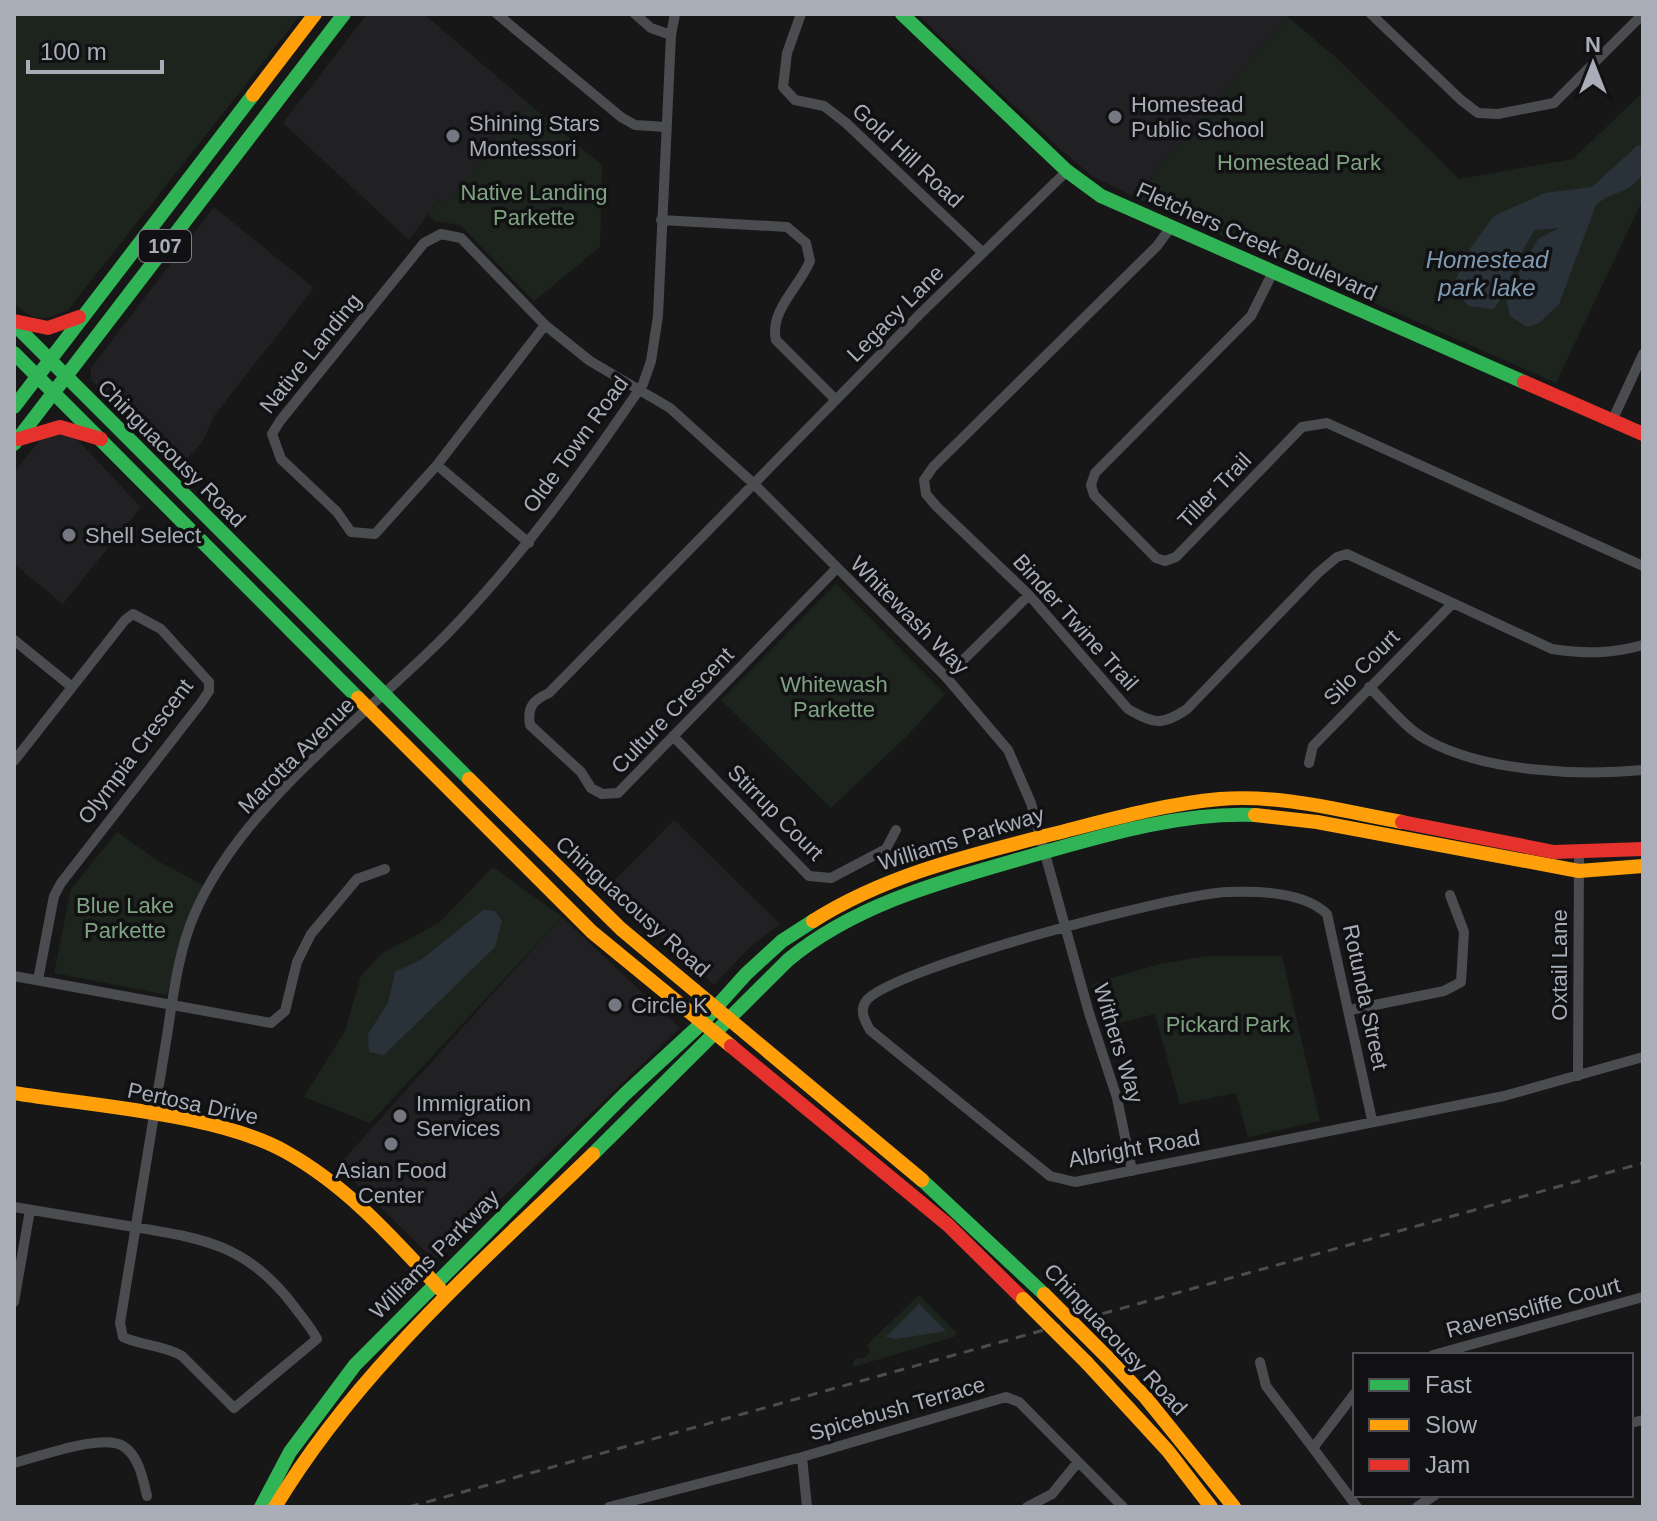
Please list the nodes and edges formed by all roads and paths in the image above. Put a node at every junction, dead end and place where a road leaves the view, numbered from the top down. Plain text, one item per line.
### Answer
1 (315, 14) edge
2 (344, 14) edge
3 (497, 14) edge
4 (635, 14) edge
5 (675, 14) edge
6 (801, 14) edge
7 (902, 14) edge
8 (1371, 14) edge
9 (1643, 14) edge
10 (671, 35) junction
11 (666, 127) junction
12 (206, 153) junction
13 (225, 167) junction
14 (1067, 171) junction
15 (661, 220) junction
16 (1171, 227) junction
17 (983, 253) junction
18 (1273, 272) junction
19 (91, 309) junction
20 (14, 322) edge
21 (545, 325) junction
22 (14, 353) edge
23 (1643, 354) edge
24 (49, 362) junction
25 (38, 376) junction
26 (66, 377) junction
27 (639, 390) junction
28 (54, 391) junction
29 (836, 400) junction
30 (14, 407) edge
31 (1612, 421) junction
32 (1643, 434) edge
33 (101, 439) junction
34 (16, 442) edge
35 (437, 465) junction
36 (754, 484) junction
37 (529, 543) junction
38 (1643, 566) edge
39 (835, 570) junction
40 (1029, 595) junction
41 (1451, 605) junction
42 (14, 640) edge
43 (1643, 645) edge
44 (946, 677) junction
45 (72, 687) junction
46 (1369, 687) junction
47 (384, 696) junction
48 (368, 710) junction
49 (673, 736) junction
50 (14, 761) edge
51 (1309, 763) dead end
52 (1643, 770) edge
53 (896, 830) dead end
54 (1040, 836) junction
55 (1643, 849) edge
56 (1045, 852) junction
57 (1579, 854) junction
58 (1643, 866) edge
59 (385, 869) dead end
60 (1579, 871) junction
61 (1450, 895) dead end
62 (1065, 928) junction
63 (14, 976) edge
64 (38, 980) junction
65 (173, 1003) junction
66 (715, 1008) junction
67 (1350, 1010) junction
68 (729, 1022) junction
69 (702, 1023) junction
70 (716, 1035) junction
71 (1643, 1057) edge
72 (1578, 1076) junction
73 (14, 1093) edge
74 (154, 1116) junction
75 (1372, 1120) junction
76 (1132, 1171) junction
77 (14, 1207) edge
78 (30, 1210) junction
79 (136, 1228) junction
80 (436, 1284) junction
81 (449, 1297) junction
82 (1643, 1297) edge
83 (14, 1302) edge
84 (1440, 1353) edge
85 (1260, 1362) dead end
86 (1353, 1396) edge
87 (1313, 1448) junction
88 (802, 1457) junction
89 (1078, 1462) junction
90 (14, 1463) edge
91 (147, 1496) dead end
92 (644, 1502) edge
93 (261, 1507) edge
94 (275, 1507) edge
95 (609, 1507) edge
96 (807, 1507) edge
97 (1027, 1507) edge
98 (1123, 1507) edge
99 (1211, 1507) edge
100 (1234, 1507) edge
101 (1357, 1507) edge

1 - 12 main road, 107
2 - 13 main road, 107
3 - 11 street
4 - 10 street
5 - 10 street, Olde Town Road
6 - 17 street, Gold Hill Road
7 - 14 main road, Fletchers Creek Boulevard
8 - 9 street
10 - 11 street, Olde Town Road
11 - 15 street, Olde Town Road
12 - 13 main road
12 - 19 main road, 107
13 - 26 main road, 107
14 - 16 main road, Fletchers Creek Boulevard
14 - 17 street, Legacy Lane
15 - 27 street, Olde Town Road
15 - 29 street
16 - 18 main road, Fletchers Creek Boulevard
16 - 40 street, Binder Twine Trail
17 - 29 street, Legacy Lane
18 - 31 main road, Fletchers Creek Boulevard
18 - 38 street, Tiller Trail
19 - 20 main road
19 - 24 main road, 107
20 - 24 main road, Chinguacousy Road
21 - 27 street, Native Landing
21 - 35 street, Native Landing
21 - 35 street, Native Landing
22 - 25 main road, Chinguacousy Road
23 - 31 street
24 - 25 main road, 107
24 - 26 main road, Chinguacousy Road
25 - 28 main road, Chinguacousy Road
25 - 30 main road, 107
26 - 28 main road, 107
26 - 47 main road, Chinguacousy Road
27 - 36 street, Whitewash Way
27 - 37 street, Olde Town Road
28 - 33 main road, Chinguacousy Road
28 - 34 main road, 107
29 - 36 street, Legacy Lane
31 - 32 main road, Fletchers Creek Boulevard
33 - 34 main road
33 - 48 main road, Chinguacousy Road
35 - 37 street
36 - 39 street, Whitewash Way
36 - 49 street, Culture Crescent
37 - 47 street, Olde Town Road
39 - 44 street, Whitewash Way
39 - 49 street, Culture Crescent
40 - 41 street, Binder Twine Trail
40 - 44 street
41 - 43 street, Binder Twine Trail
41 - 46 street, Silo Court
42 - 45 street
44 - 54 street, Whitewash Way
45 - 50 street, Olympia Crescent
45 - 64 street, Olympia Crescent
46 - 51 street, Silo Court
46 - 52 street
47 - 48 street, Marotta Avenue
47 - 66 main road, Chinguacousy Road
48 - 65 street, Marotta Avenue
48 - 69 main road, Chinguacousy Road
49 - 53 street, Stirrup Court
54 - 56 street, Whitewash Way
54 - 57 main road, Williams Parkway
54 - 66 main road, Williams Parkway
55 - 57 main road, Williams Parkway
56 - 60 main road, Williams Parkway
56 - 62 street, Whitewash Way
56 - 68 main road, Williams Parkway
57 - 60 street, Oxtail Lane
58 - 60 main road, Williams Parkway
59 - 65 street
60 - 72 street, Oxtail Lane
61 - 67 street
62 - 67 street, Rotunda Street
62 - 76 street, Withers Way
62 - 76 street, Albright Road
63 - 64 street
64 - 65 street
65 - 74 street, Marotta Avenue
66 - 68 main road, Chinguacousy Road
66 - 69 main road, Williams Parkway
67 - 75 street, Rotunda Street
68 - 70 main road, Williams Parkway
68 - 100 main road, Chinguacousy Road, bridge
69 - 70 main road, Chinguacousy Road
69 - 80 main road, Williams Parkway
70 - 81 main road, Williams Parkway
70 - 99 main road, Chinguacousy Road, bridge
71 - 72 street, Albright Road
72 - 75 street, Albright Road
73 - 74 main road, Pertosa Drive
74 - 79 street, Marotta Avenue
74 - 80 main road, Pertosa Drive
75 - 76 street, Albright Road
77 - 78 street
78 - 79 street
78 - 83 street
79 - 79 street
80 - 81 main road, Pertosa Drive
80 - 93 main road, Williams Parkway
81 - 94 main road, Williams Parkway
82 - 84 street, Ravenscliffe Court
85 - 87 street
86 - 87 street
87 - 101 street
88 - 89 street, Spicebush Terrace
88 - 92 street, Spicebush Terrace
88 - 96 street
89 - 97 street
89 - 98 street, Spicebush Terrace
90 - 91 street
92 - 95 street, Spicebush Terrace

